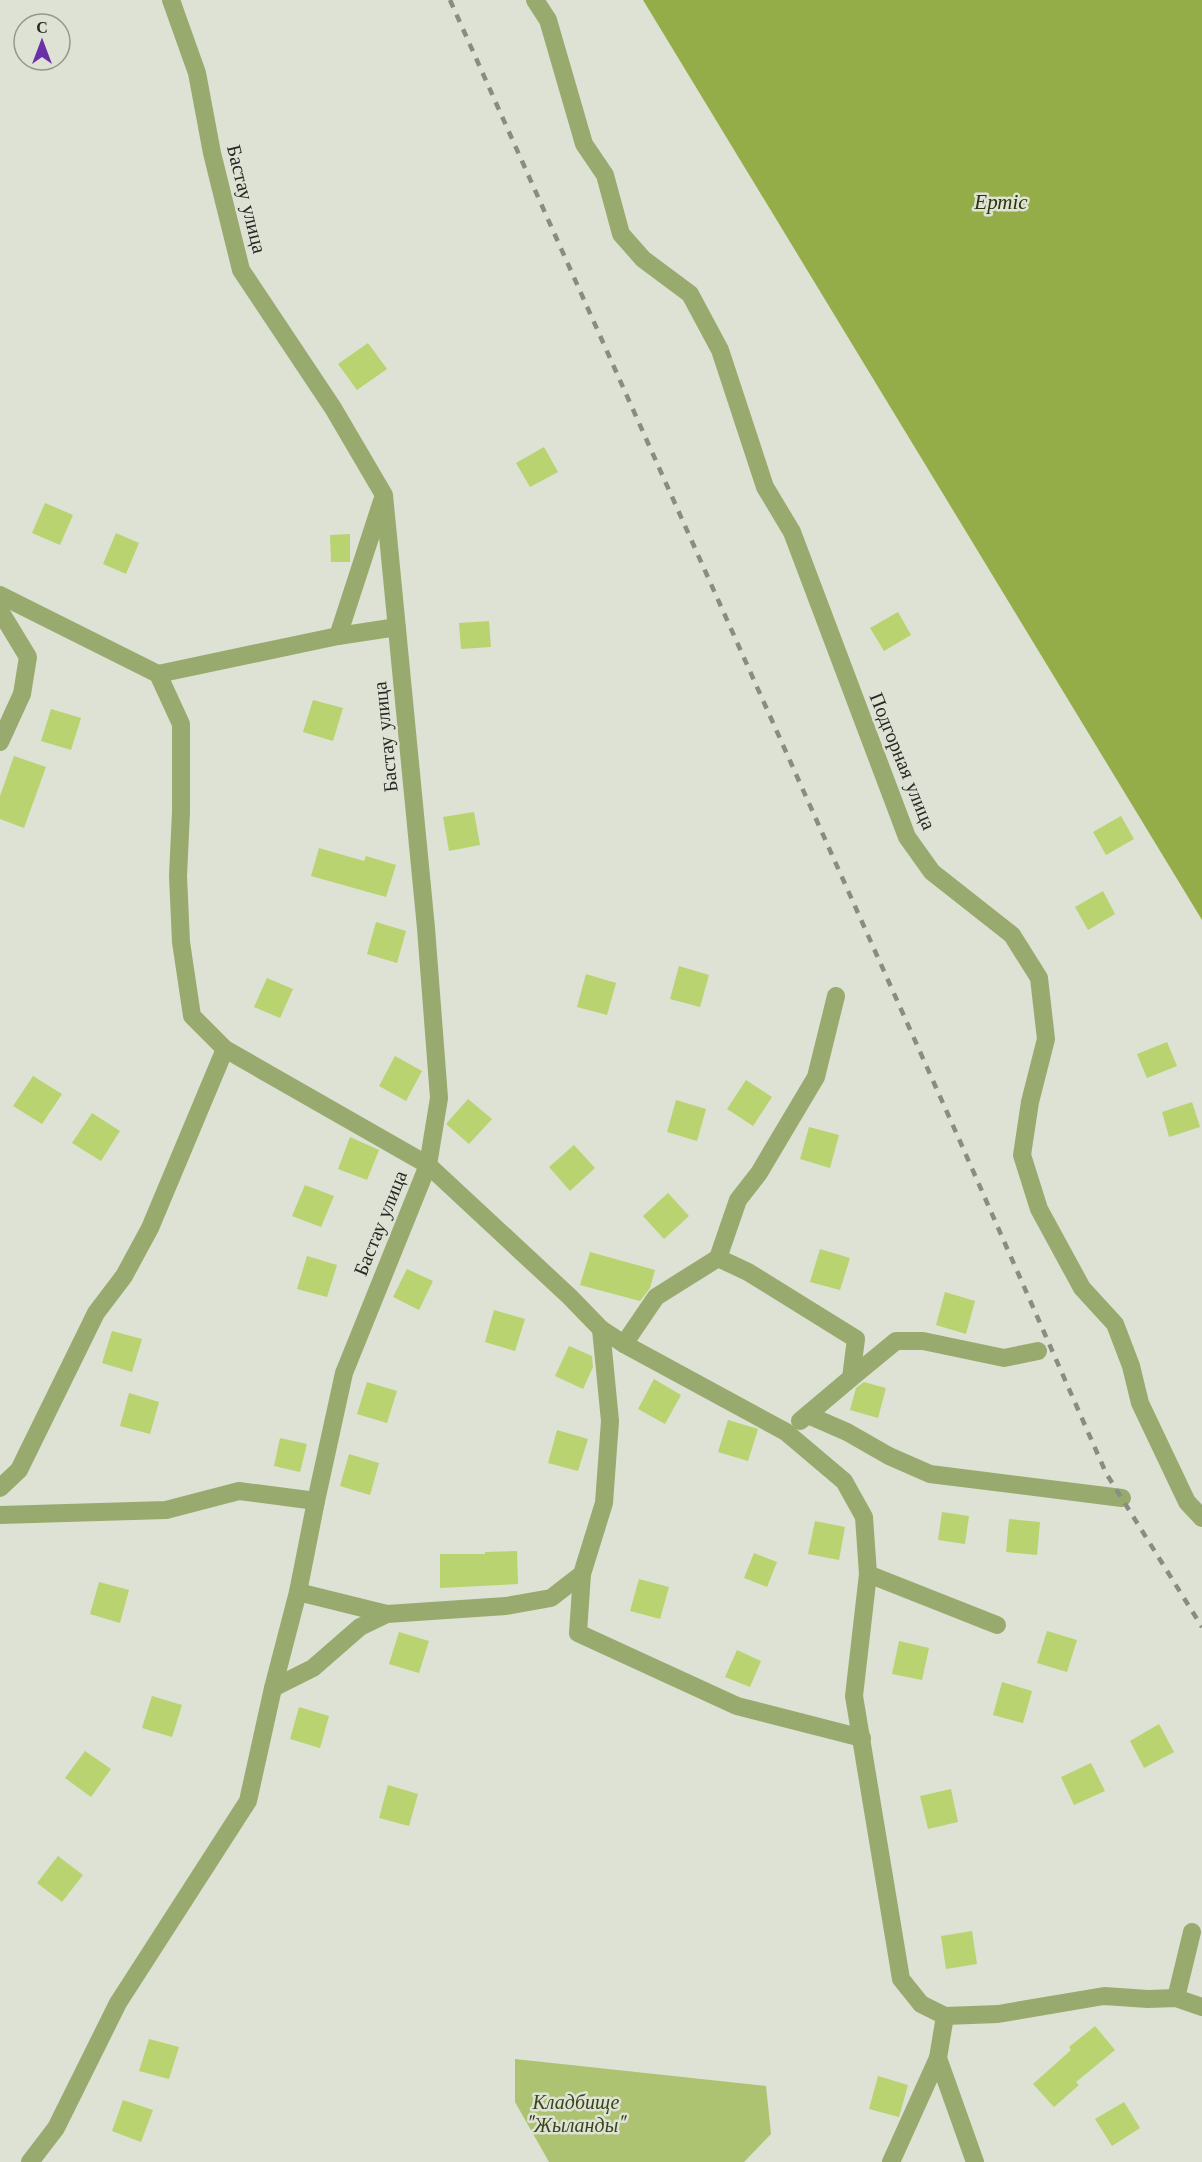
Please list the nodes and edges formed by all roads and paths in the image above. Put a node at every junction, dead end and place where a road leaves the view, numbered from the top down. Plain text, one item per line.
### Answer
1 (171, 0) edge
2 (535, 0) edge
3 (384, 495) junction
4 (0, 595) edge
5 (0, 611) edge
6 (397, 627) junction
7 (338, 636) junction
8 (158, 674) junction
9 (0, 742) edge
10 (836, 996) dead end
11 (225, 1049) junction
12 (428, 1165) junction
13 (718, 1258) junction
14 (601, 1329) junction
15 (624, 1344) junction
16 (1038, 1351) dead end
17 (850, 1378) junction
18 (808, 1415) junction
19 (786, 1432) junction
20 (0, 1488) edge
21 (1122, 1498) dead end
22 (316, 1501) junction
23 (0, 1515) edge
24 (1202, 1518) edge
25 (582, 1574) junction
26 (868, 1574) junction
27 (298, 1592) junction
28 (387, 1614) junction
29 (997, 1625) dead end
30 (273, 1688) junction
31 (862, 1738) junction
32 (1192, 1932) dead end
33 (1176, 1998) junction
34 (1202, 2007) edge
35 (945, 2016) junction
36 (938, 2058) junction
37 (30, 2162) edge
38 (891, 2162) edge
39 (975, 2162) edge

1 - 3 street, Бастау улица
2 - 24 street, Подгорная улица
3 - 6 street, Бастау улица
3 - 7 street
4 - 8 street
5 - 9 street
6 - 7 street
6 - 12 street, Бастау улица
7 - 8 street
8 - 11 street
10 - 13 street
11 - 12 street
11 - 20 street
12 - 14 street
12 - 22 street, Бастау улица
13 - 15 street
13 - 17 street
14 - 15 street
14 - 25 street
15 - 19 street
16 - 17 street
17 - 18 street
18 - 19 street
18 - 21 street
19 - 26 street
22 - 23 street
22 - 27 street, Бастау улица
25 - 28 street
25 - 31 street
26 - 29 street
26 - 31 street
27 - 28 street
27 - 30 street, Бастау улица
28 - 30 street
30 - 37 street, Бастау улица
31 - 35 street
32 - 33 street
33 - 34 street
33 - 35 street
35 - 36 street
36 - 38 street
36 - 39 street

